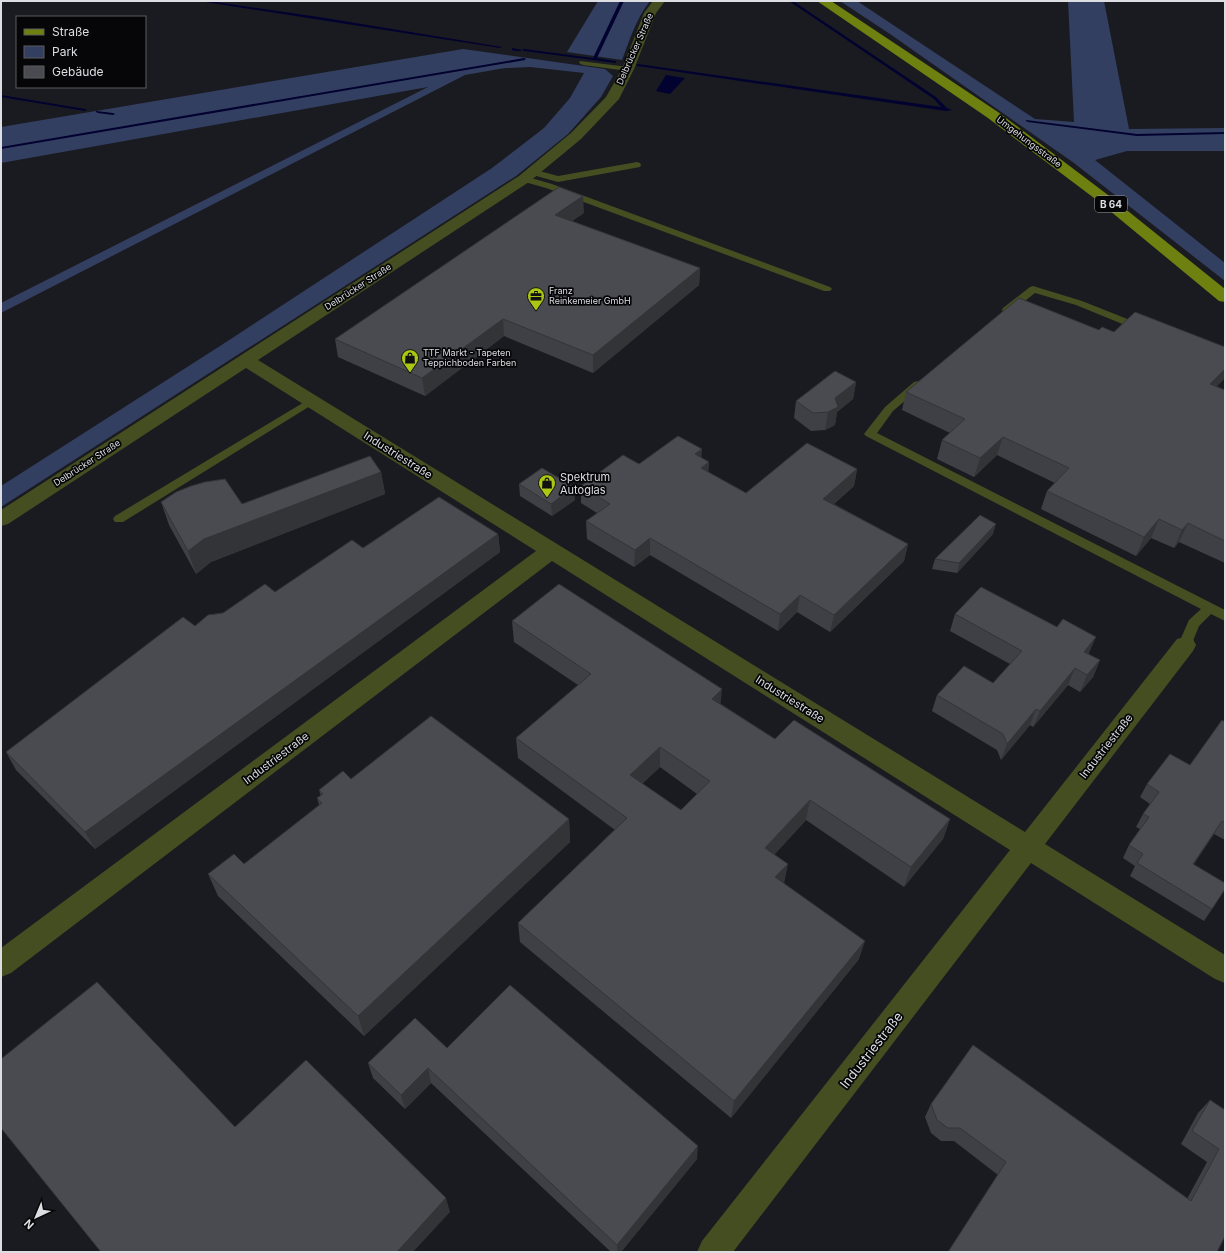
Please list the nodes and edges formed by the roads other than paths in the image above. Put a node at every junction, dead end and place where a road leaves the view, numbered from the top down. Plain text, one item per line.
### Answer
1 (659, 1) edge
2 (824, 1) edge
3 (582, 63) dead end
4 (628, 69) junction
5 (637, 165) dead end
6 (528, 175) junction
7 (827, 289) dead end
8 (1225, 297) edge
9 (996, 318) edge
10 (1151, 332) edge
11 (246, 360) junction
12 (925, 379) edge
13 (311, 401) junction
14 (1, 519) edge
15 (119, 519) dead end
16 (551, 551) junction
17 (1210, 608) junction
18 (1225, 616) edge
19 (1185, 645) joint
20 (1028, 847) junction
21 (1, 964) edge
22 (1225, 970) edge
23 (713, 1252) edge

1 - 4 street, Delbrücker Straße
2 - 8 main road, Umgehungsstraße / B 64
3 - 4 lane
4 - 6 street, Delbrücker Straße
5 - 6 lane
6 - 7 lane
6 - 11 street, Delbrücker Straße
9 - 10 lane
11 - 13 street, Industriestraße
11 - 14 street, Delbrücker Straße
12 - 17 lane
13 - 15 lane
13 - 16 street, Industriestraße
16 - 20 street, Industriestraße
16 - 21 street, Industriestraße
17 - 18 lane
17 - 19 lane
19 - 20 street, Industriestraße
20 - 22 street, Industriestraße
20 - 23 street, Industriestraße

